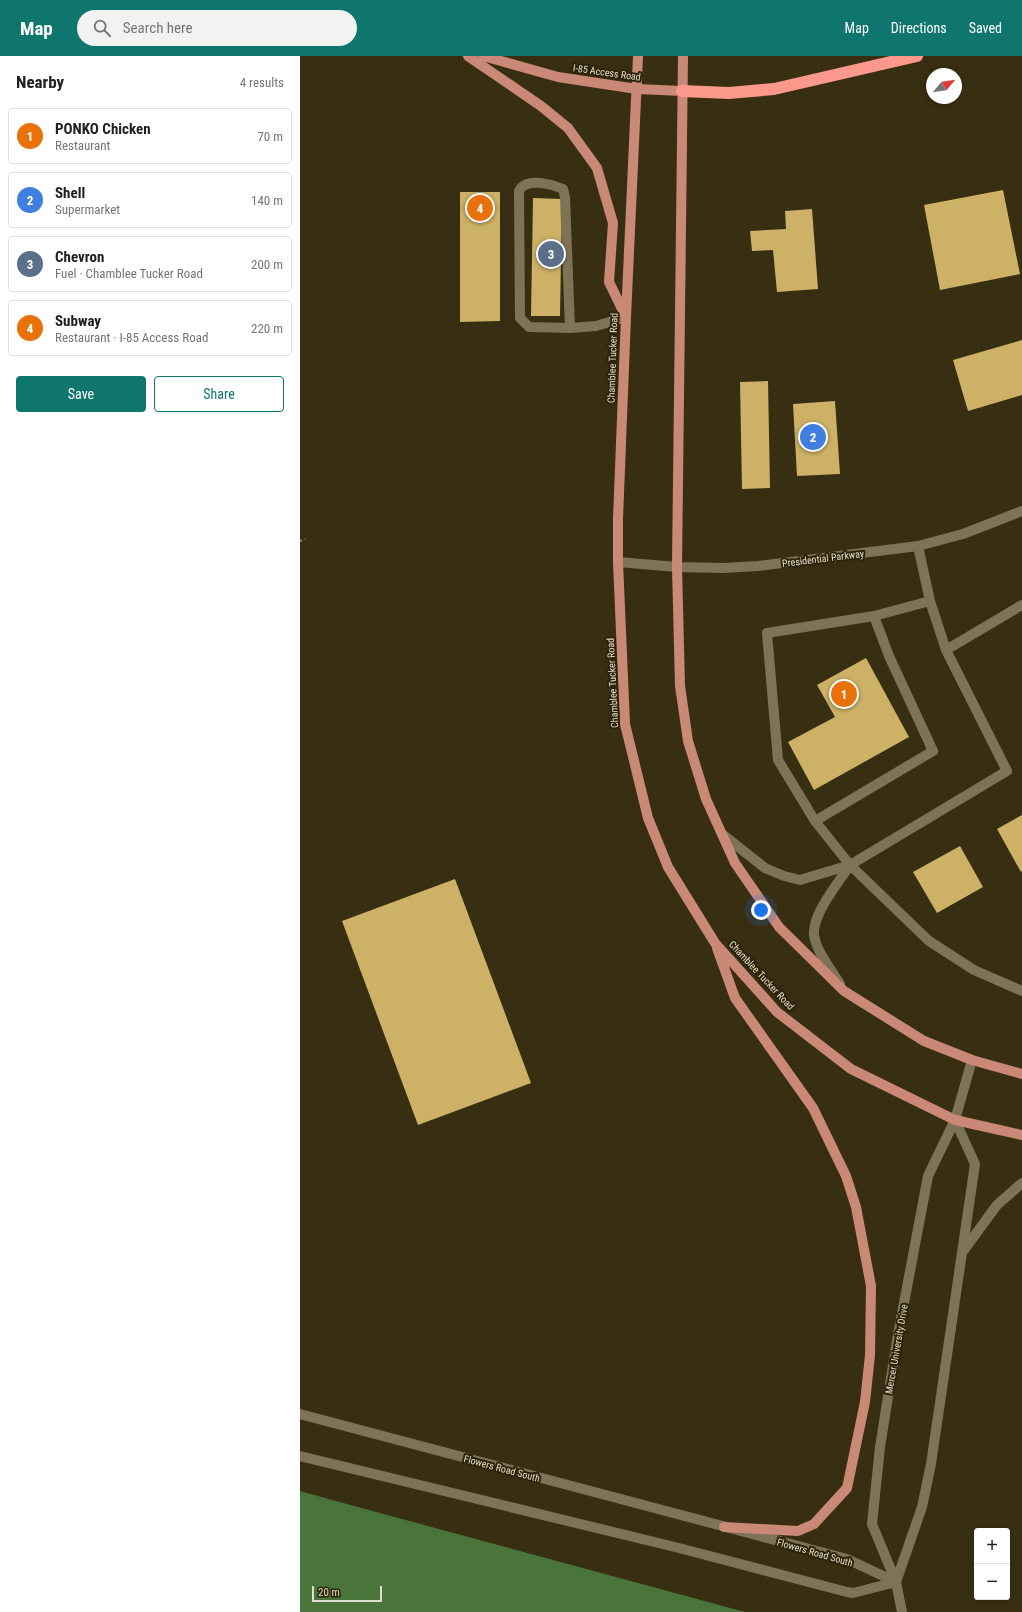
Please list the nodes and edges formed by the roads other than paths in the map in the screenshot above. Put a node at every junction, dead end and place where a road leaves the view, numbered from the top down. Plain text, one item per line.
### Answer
1 (468, 56) edge
2 (484, 56) edge
3 (638, 56) edge
4 (683, 56) edge
5 (917, 56) edge
6 (637, 89) junction
7 (682, 91) junction
8 (626, 317) junction
9 (570, 328) junction
10 (1022, 511) edge
11 (918, 546) junction
12 (618, 562) junction
13 (677, 567) junction
14 (930, 601) junction
15 (1022, 605) edge
16 (874, 616) junction
17 (946, 650) junction
18 (815, 821) junction
19 (722, 834) junction
20 (850, 865) junction
21 (715, 943) junction
22 (844, 991) junction
23 (1022, 991) edge
24 (972, 1060) junction
25 (1022, 1074) edge
26 (955, 1120) junction
27 (1022, 1135) edge
28 (1022, 1182) edge
29 (962, 1251) junction
30 (300, 1414) edge
31 (300, 1456) edge
32 (724, 1527) junction
33 (896, 1582) junction
34 (902, 1612) edge

1 - 8 main road
2 - 6 main road, I-85 Access Road
3 - 6 main road, Chamblee Tucker Road
4 - 7 main road
5 - 7 highway
6 - 7 main road, I-85 Access Road
6 - 8 main road, Chamblee Tucker Road
7 - 13 main road
8 - 9 street
8 - 12 main road, Chamblee Tucker Road
9 - 9 street
10 - 11 street, Presidential Parkway
11 - 13 street, Presidential Parkway
11 - 14 street
12 - 13 street, Presidential Parkway
12 - 21 main road, Chamblee Tucker Road
13 - 19 main road
14 - 16 street
14 - 17 street
15 - 17 street
16 - 18 street
16 - 18 street
17 - 20 street
18 - 20 street
19 - 20 street
19 - 22 main road
20 - 22 street
20 - 23 street
21 - 26 main road, Chamblee Tucker Road
21 - 32 main road
22 - 24 main road
24 - 25 main road
24 - 26 street, Mercer University Drive
26 - 27 main road, Chamblee Tucker Road
26 - 29 street
26 - 33 street, Mercer University Drive
28 - 29 street
29 - 33 street
30 - 32 street, Flowers Road South
31 - 33 street
32 - 33 street, Flowers Road South
33 - 34 street, Mercer University Drive

